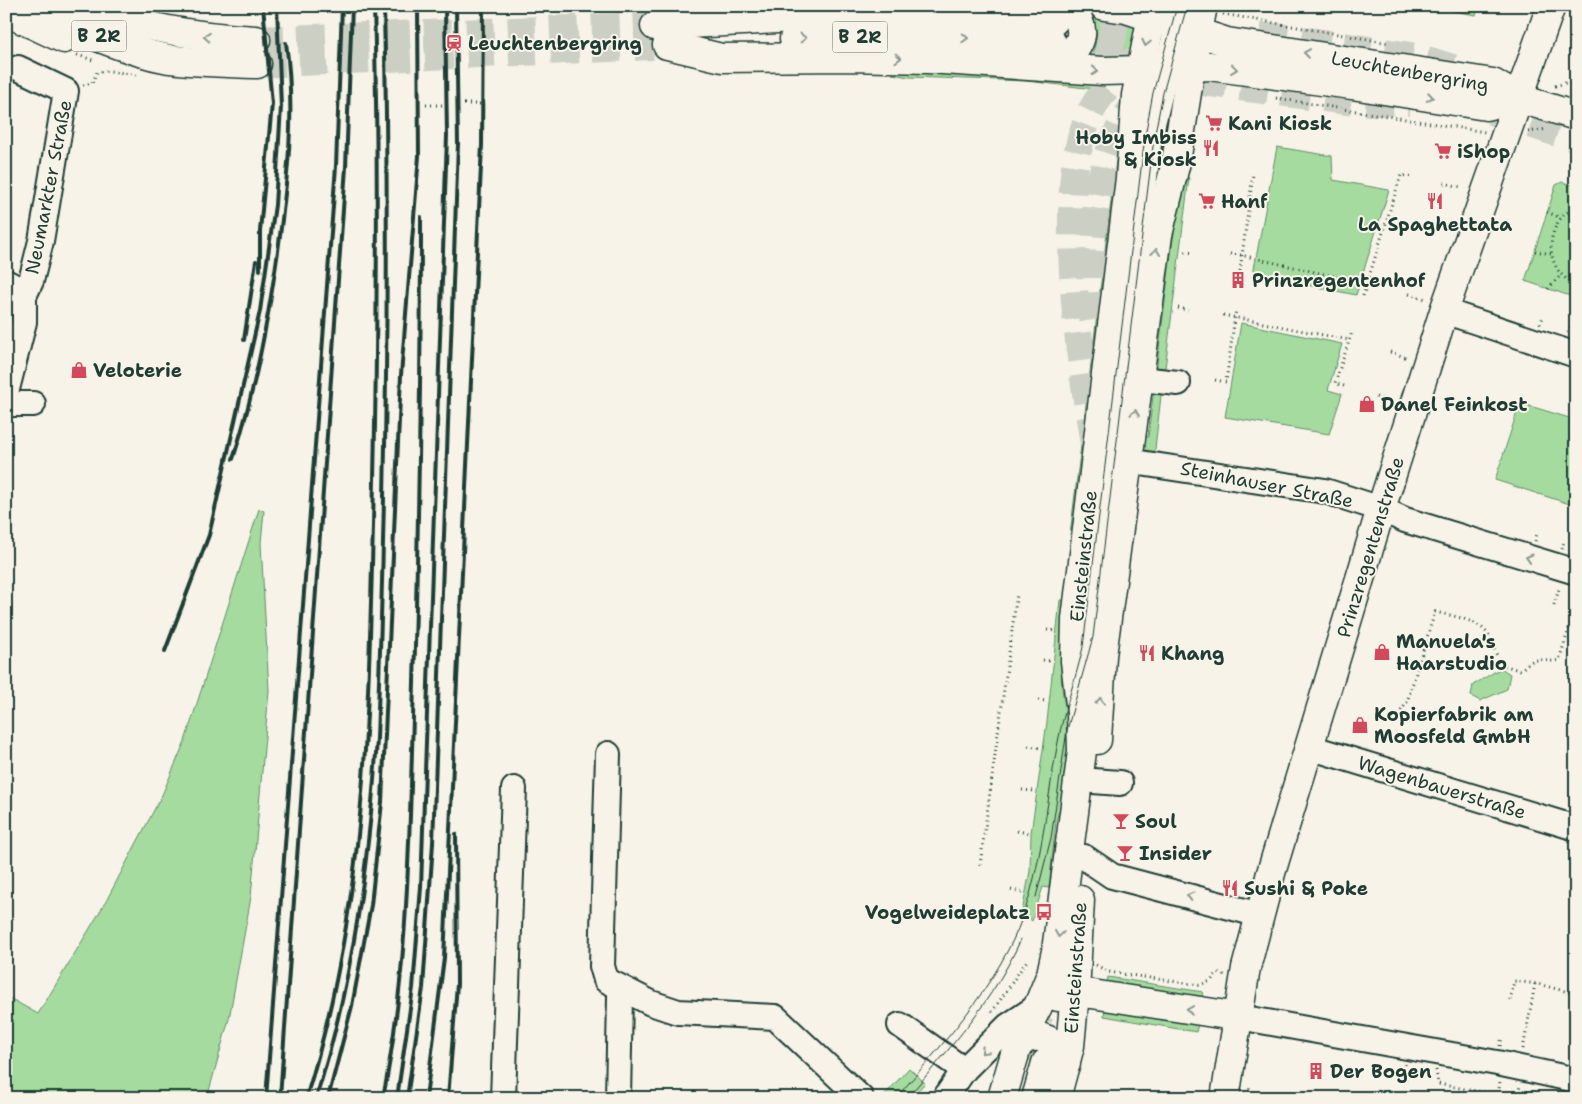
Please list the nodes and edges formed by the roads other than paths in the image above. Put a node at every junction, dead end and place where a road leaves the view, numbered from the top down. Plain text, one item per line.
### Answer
1 (34, 6) edge
2 (80, 6) edge
3 (118, 6) edge
4 (718, 6) edge
5 (1104, 6) edge
6 (1551, 6) edge
7 (1210, 9) edge
8 (1153, 11) edge
9 (6, 12) edge
10 (1186, 22) edge
11 (145, 24) junction
12 (663, 35) junction
13 (1059, 35) edge
14 (168, 58) junction
15 (18, 68) dead end
16 (1166, 68) junction
17 (1518, 98) junction
18 (1576, 116) edge
19 (15, 289) edge
20 (1435, 305) junction
21 (1576, 355) edge
22 (1140, 379) junction
23 (1178, 383) dead end
24 (6, 393) edge
25 (6, 404) edge
26 (34, 404) dead end
27 (1127, 461) junction
28 (1381, 509) junction
29 (1102, 518) junction
30 (1084, 547) junction
31 (1576, 572) edge
32 (1107, 614) junction
33 (1081, 707) junction
34 (1309, 747) junction
35 (608, 754) dead end
36 (1093, 780) junction
37 (1120, 783) dead end
38 (514, 789) dead end
39 (1576, 828) edge
40 (1084, 857) junction
41 (1249, 912) junction
42 (622, 989) junction
43 (1075, 993) junction
44 (1038, 1006) junction
45 (1238, 1017) junction
46 (900, 1025) dead end
47 (1039, 1059) junction
48 (964, 1070) junction
49 (1576, 1080) edge
50 (1237, 1093) edge
51 (503, 1098) edge
52 (618, 1098) edge
53 (861, 1098) edge
54 (945, 1098) edge
55 (1002, 1098) edge
56 (1018, 1098) edge
57 (1036, 1098) edge
58 (1056, 1098) edge

1 - 14 main road, B 2R
2 - 11 main road, B 2R
3 - 11 main road
4 - 12 main road
5 - 8 main road, Leuchtenbergring
6 - 17 main road, Prinzregentenstraße
7 - 10 main road, Einsteinstraße
8 - 10 main road, Leuchtenbergring
8 -> 16 main road, Einsteinstraße
9 - 14 main road
10 - 16 main road, Einsteinstraße
17 -> 10 main road, Leuchtenbergring
14 -> 11 main road, B 2R
12 - 13 main road, B 2R
12 -> 13 main road
13 -> 16 main road, Leuchtenbergring
15 - 19 street, Neumarkter Straße
16 -> 17 main road, Leuchtenbergring
22 -> 16 main road, Einsteinstraße
16 - 29 street
16 - 30 main road, Einsteinstraße
17 - 18 main road
17 - 20 main road, Prinzregentenstraße
19 - 24 street, Neumarkter Straße
20 - 21 street
20 - 28 main road, Prinzregentenstraße
22 - 23 street
27 -> 22 main road, Einsteinstraße
25 - 26 street
27 - 28 street, Steinhauser Straße
27 - 32 main road, Einsteinstraße
31 -> 28 street, Steinhauser Straße
28 - 34 main road, Prinzregentenstraße
29 - 30 street
29 - 32 street
29 - 33 street
30 - 33 main road, Einsteinstraße
36 -> 32 main road, Einsteinstraße
33 -> 44 main road, Einsteinstraße
34 - 39 street, Wagenbauerstraße
34 - 41 main road, Prinzregentenstraße
35 - 42 street
36 - 37 street
36 - 40 main road, Einsteinstraße
38 - 51 street
41 -> 40 street
40 - 43 main road, Einsteinstraße
41 - 45 main road, Prinzregentenstraße
42 - 52 street
42 - 53 street
43 - 44 main road
45 -> 43 main road
43 - 47 main road, Einsteinstraße
44 - 47 main road, Einsteinstraße
44 -> 48 street
45 - 49 street
45 - 50 main road, Prinzregentenstraße
46 - 48 street
47 - 55 main road, Einsteinstraße
47 - 56 main road
47 - 57 main road
47 - 58 main road, Einsteinstraße
48 - 54 street

